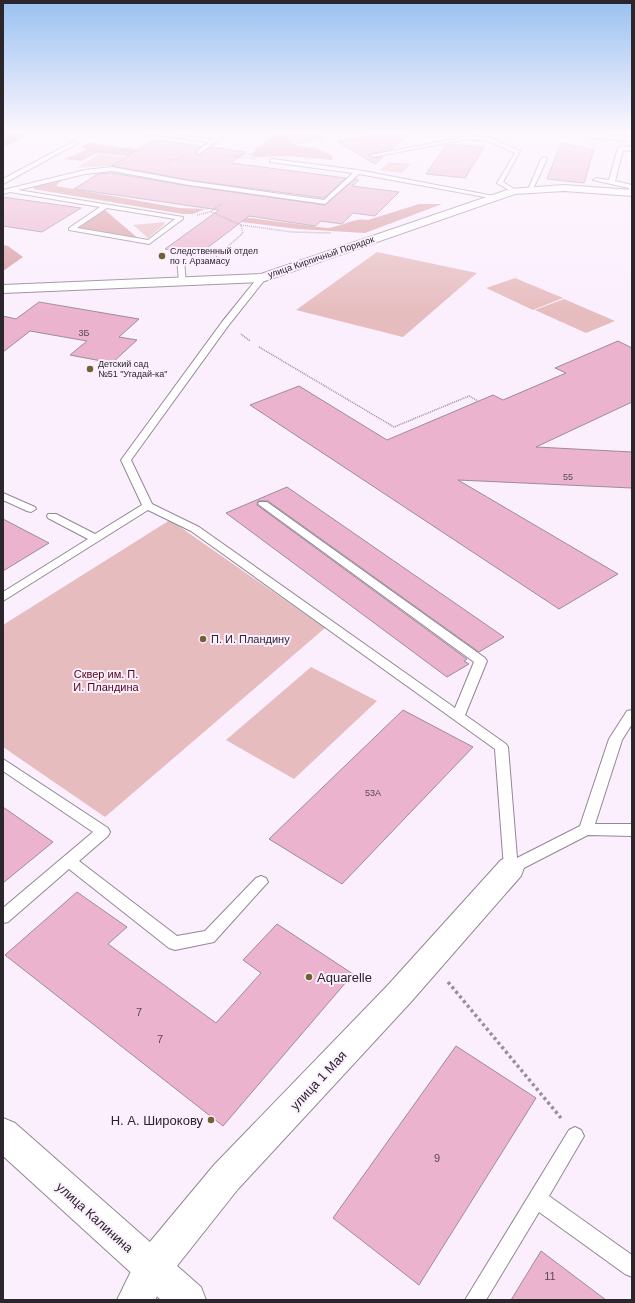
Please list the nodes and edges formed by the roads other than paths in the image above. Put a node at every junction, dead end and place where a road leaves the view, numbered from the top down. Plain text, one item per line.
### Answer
1 (28, 194) edge
2 (263, 194) edge
3 (334, 194) edge
4 (478, 194) edge
5 (506, 194) edge
6 (496, 197) junction
7 (106, 206) junction
8 (181, 264) road end
9 (262, 278) junction
10 (183, 281) junction
11 (3, 289) edge
12 (3, 496) edge
13 (263, 504) dead end
14 (148, 506) junction
15 (31, 509) dead end
16 (52, 516) dead end
17 (96, 539) junction
18 (3, 597) edge
19 (632, 714) edge
20 (458, 716) junction
21 (3, 764) edge
22 (586, 829) junction
23 (632, 830) edge
24 (69, 861) junction
25 (511, 868) junction
26 (261, 882) dead end
27 (3, 917) edge
28 (3, 1134) edge
29 (575, 1136) road end
30 (537, 1199) junction
31 (632, 1267) edge
32 (152, 1268) junction
33 (135, 1300) edge
34 (188, 1300) edge
35 (475, 1300) edge

1 - 7 lane
2 - 3 lane
4 - 6 lane
5 - 6 street, улица Кирпичный Порядок
6 - 9 street, улица Кирпичный Порядок
7 - 7 lane
8 - 10 lane
9 - 10 street, улица Кирпичный Порядок
9 - 14 lane
10 - 11 street, улица Кирпичный Порядок
12 - 15 lane
13 - 20 lane
14 - 17 lane
14 - 20 lane
16 - 17 lane
17 - 18 lane
19 - 22 lane
20 - 25 lane
21 - 24 lane
22 - 23 lane
22 - 25 lane
24 - 26 lane
24 - 27 lane
25 - 32 street, улица 1 Мая
28 - 32 street, улица Калинина
29 - 30 lane
30 - 31 lane
30 - 35 lane
32 - 33 street, улица 1 Мая
32 - 34 street, улица Калинина

